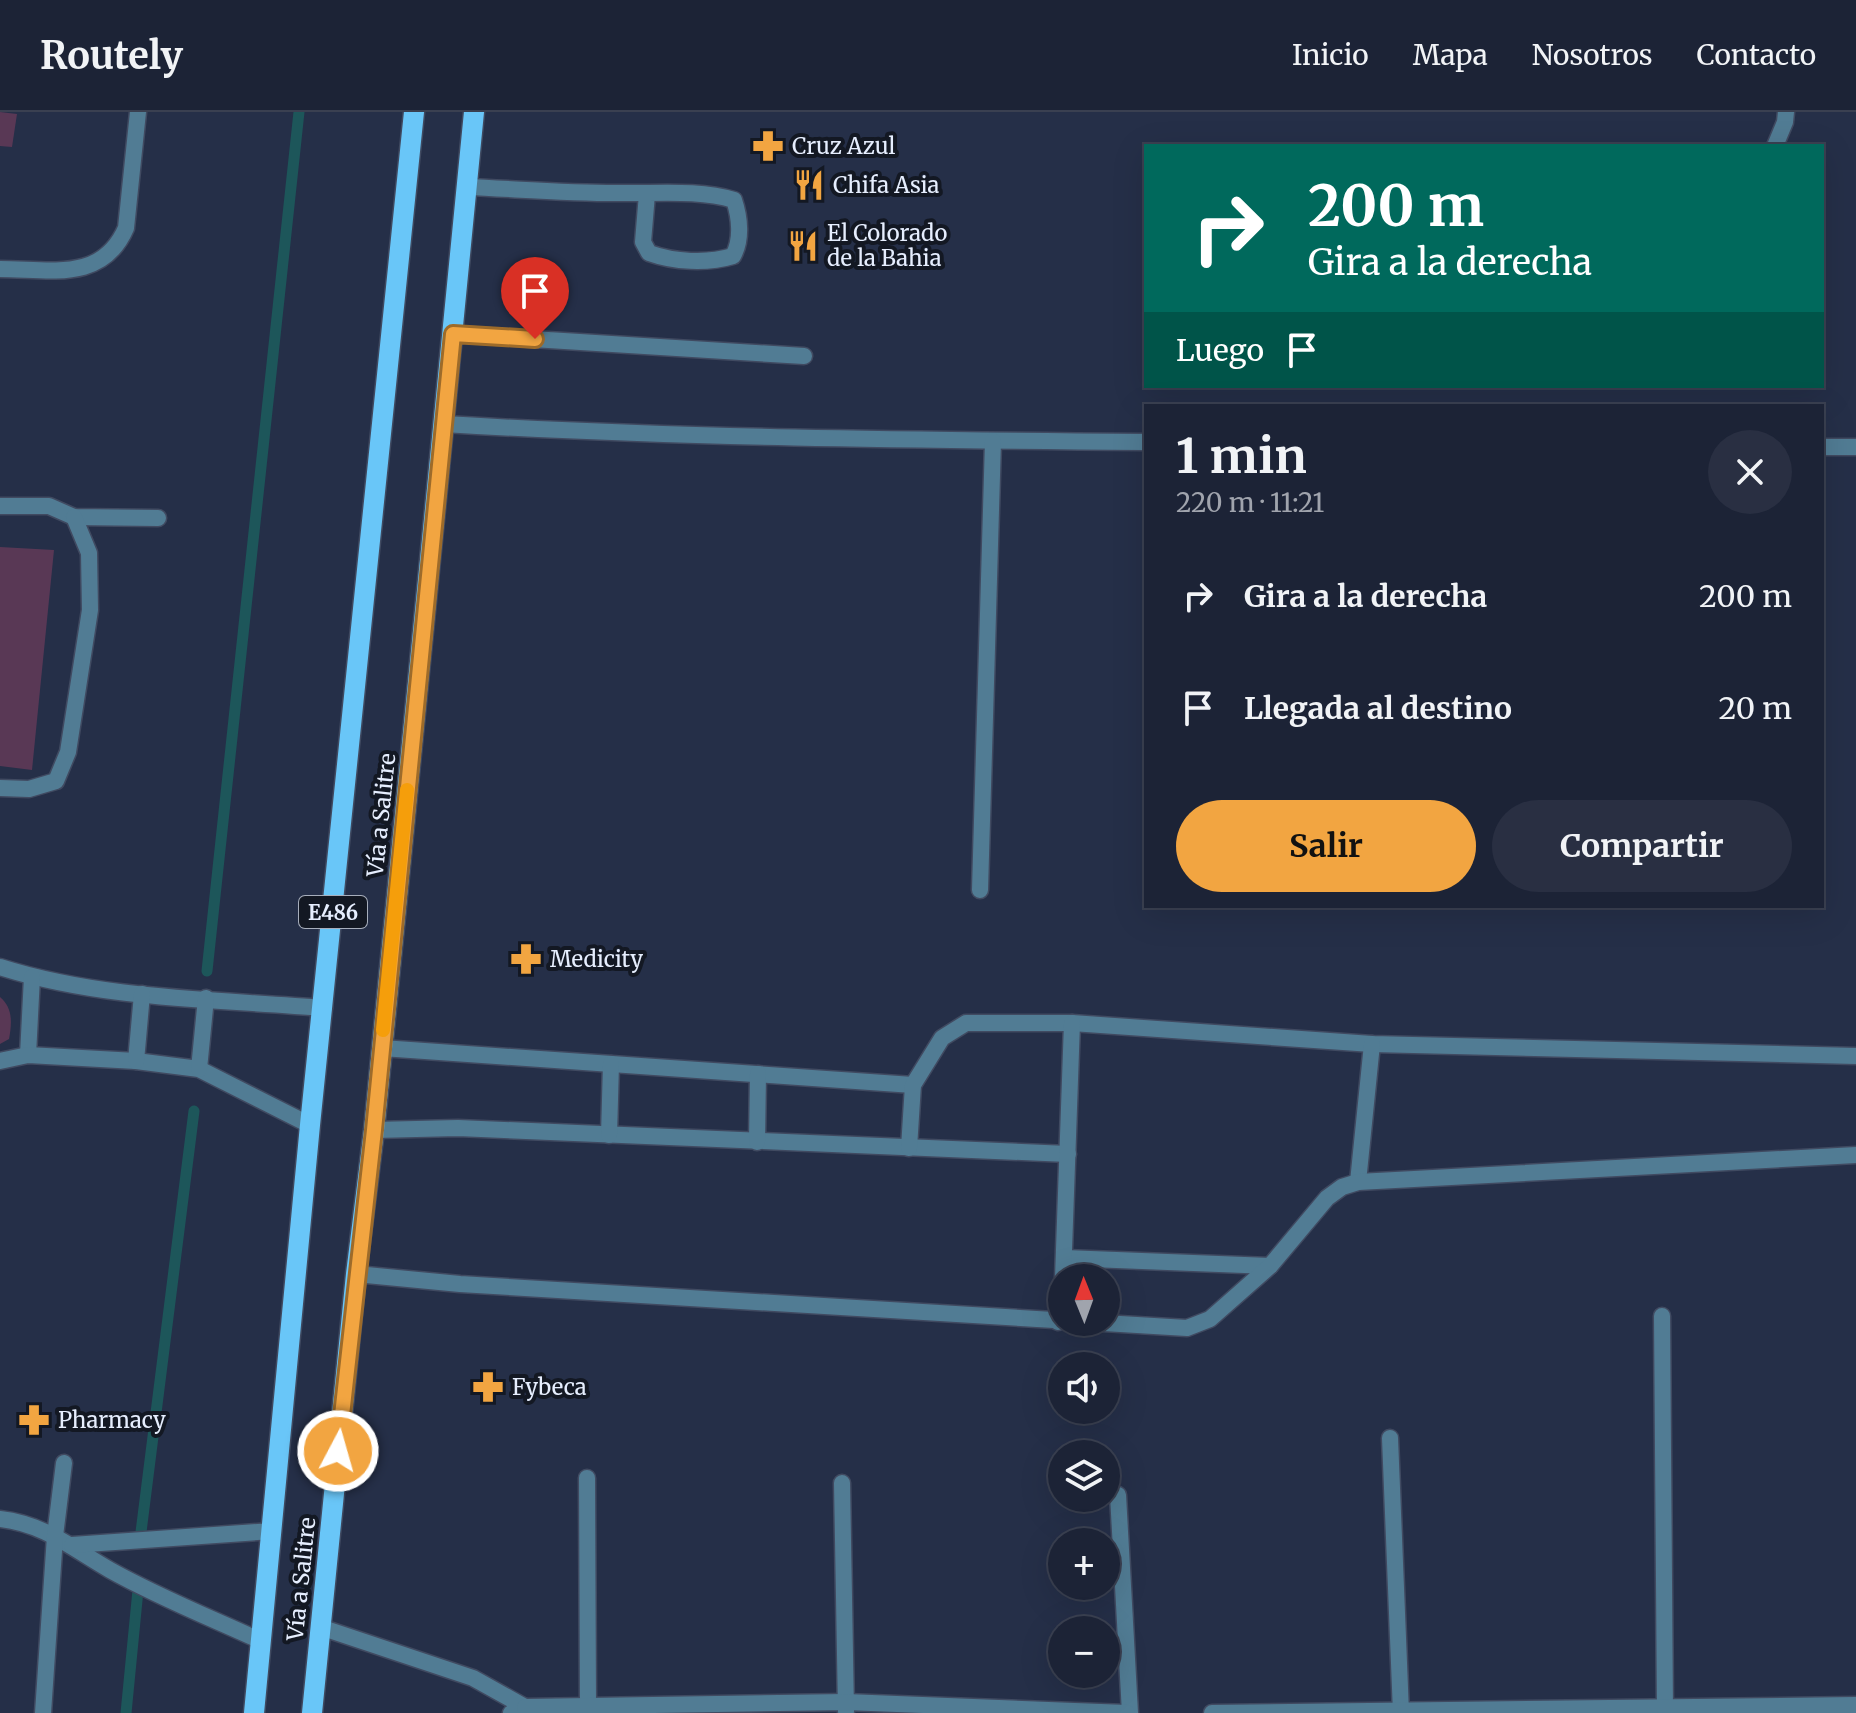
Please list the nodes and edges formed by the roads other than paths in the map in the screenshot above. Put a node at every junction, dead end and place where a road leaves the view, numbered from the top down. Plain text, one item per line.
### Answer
1 (138, 112) edge
2 (414, 112) edge
3 (474, 112) edge
4 (1786, 112) edge
5 (1776, 144) edge
6 (467, 187) junction
7 (647, 194) junction
8 (0, 269) edge
9 (453, 334) junction
10 (804, 356) dead end
11 (444, 424) junction
12 (993, 441) junction
13 (1144, 442) edge
14 (1824, 447) edge
15 (1856, 447) edge
16 (0, 506) edge
17 (74, 517) junction
18 (158, 518) dead end
19 (0, 788) edge
20 (980, 890) dead end
21 (0, 967) edge
22 (32, 977) junction
23 (142, 994) junction
24 (206, 998) junction
25 (324, 1008) junction
26 (1072, 1023) junction
27 (1372, 1044) junction
28 (382, 1048) junction
29 (28, 1055) junction
30 (1856, 1056) edge
31 (0, 1061) edge
32 (136, 1061) junction
33 (611, 1064) junction
34 (199, 1069) junction
35 (758, 1074) junction
36 (913, 1085) junction
37 (310, 1125) junction
38 (374, 1130) junction
39 (609, 1135) junction
40 (757, 1142) junction
41 (909, 1148) junction
42 (1068, 1154) junction
43 (1856, 1155) edge
44 (1358, 1182) junction
45 (1065, 1258) junction
46 (1064, 1264) edge
47 (1270, 1266) junction
48 (356, 1274) junction
49 (1662, 1316) dead end
50 (1048, 1321) edge
51 (1120, 1325) edge
52 (1390, 1438) dead end
53 (64, 1463) dead end
54 (587, 1478) dead end
55 (842, 1483) dead end
56 (1119, 1512) edge
57 (0, 1519) edge
58 (272, 1531) junction
59 (55, 1536) junction
60 (72, 1545) junction
61 (320, 1627) junction
62 (261, 1641) junction
63 (1856, 1705) edge
64 (588, 1707) junction
65 (846, 1708) edge
66 (518, 1710) edge
67 (1665, 1711) edge
68 (43, 1713) edge
69 (254, 1713) edge
70 (312, 1713) edge
71 (1128, 1713) edge
72 (1212, 1713) edge
73 (1401, 1713) edge

1 - 8 street
2 - 25 main road, Vía a Salitre / E486
3 - 6 main road, Vía a Salitre / E486
4 - 5 street
6 - 7 street
6 - 9 main road, Vía a Salitre / E486
7 - 7 street
9 - 10 street
9 - 11 main road, Vía a Salitre / E486
11 - 12 street
11 - 28 main road, Vía a Salitre / E486
12 - 13 street
12 - 20 street
14 - 15 street
16 - 17 street
17 - 18 street
17 - 19 street
21 - 22 street
22 - 23 street
22 - 29 street
23 - 24 street
23 - 32 street
24 - 25 street
24 - 34 street
25 - 37 main road, Vía a Salitre / E486
26 - 27 street
26 - 36 street
26 - 42 street
27 - 30 street
27 - 44 street
28 - 33 street
28 - 38 main road, Vía a Salitre / E486
29 - 31 street
29 - 32 street
32 - 34 street
33 - 35 street
33 - 39 street
34 - 37 street
35 - 36 street
35 - 40 street
36 - 41 street
37 - 58 main road, Vía a Salitre / E486
38 - 39 street
38 - 48 main road, Vía a Salitre / E486
39 - 40 street
40 - 41 street
41 - 42 street
42 - 45 street
43 - 44 street
44 - 47 street
45 - 46 street
45 - 47 street
47 - 51 street
48 - 50 street
48 - 61 main road, Vía a Salitre / E486
49 - 67 street
52 - 73 street
53 - 59 street
54 - 64 street
55 - 65 street
56 - 71 street
57 - 59 street
58 - 60 street
58 - 62 main road, Vía a Salitre / E486
59 - 60 street
59 - 68 street
60 - 62 street
61 - 66 street
61 - 70 main road, Vía a Salitre / E486
62 - 69 main road, Vía a Salitre / E486
63 - 67 street
64 - 65 street
64 - 66 street
65 - 71 street
67 - 73 street
72 - 73 street

